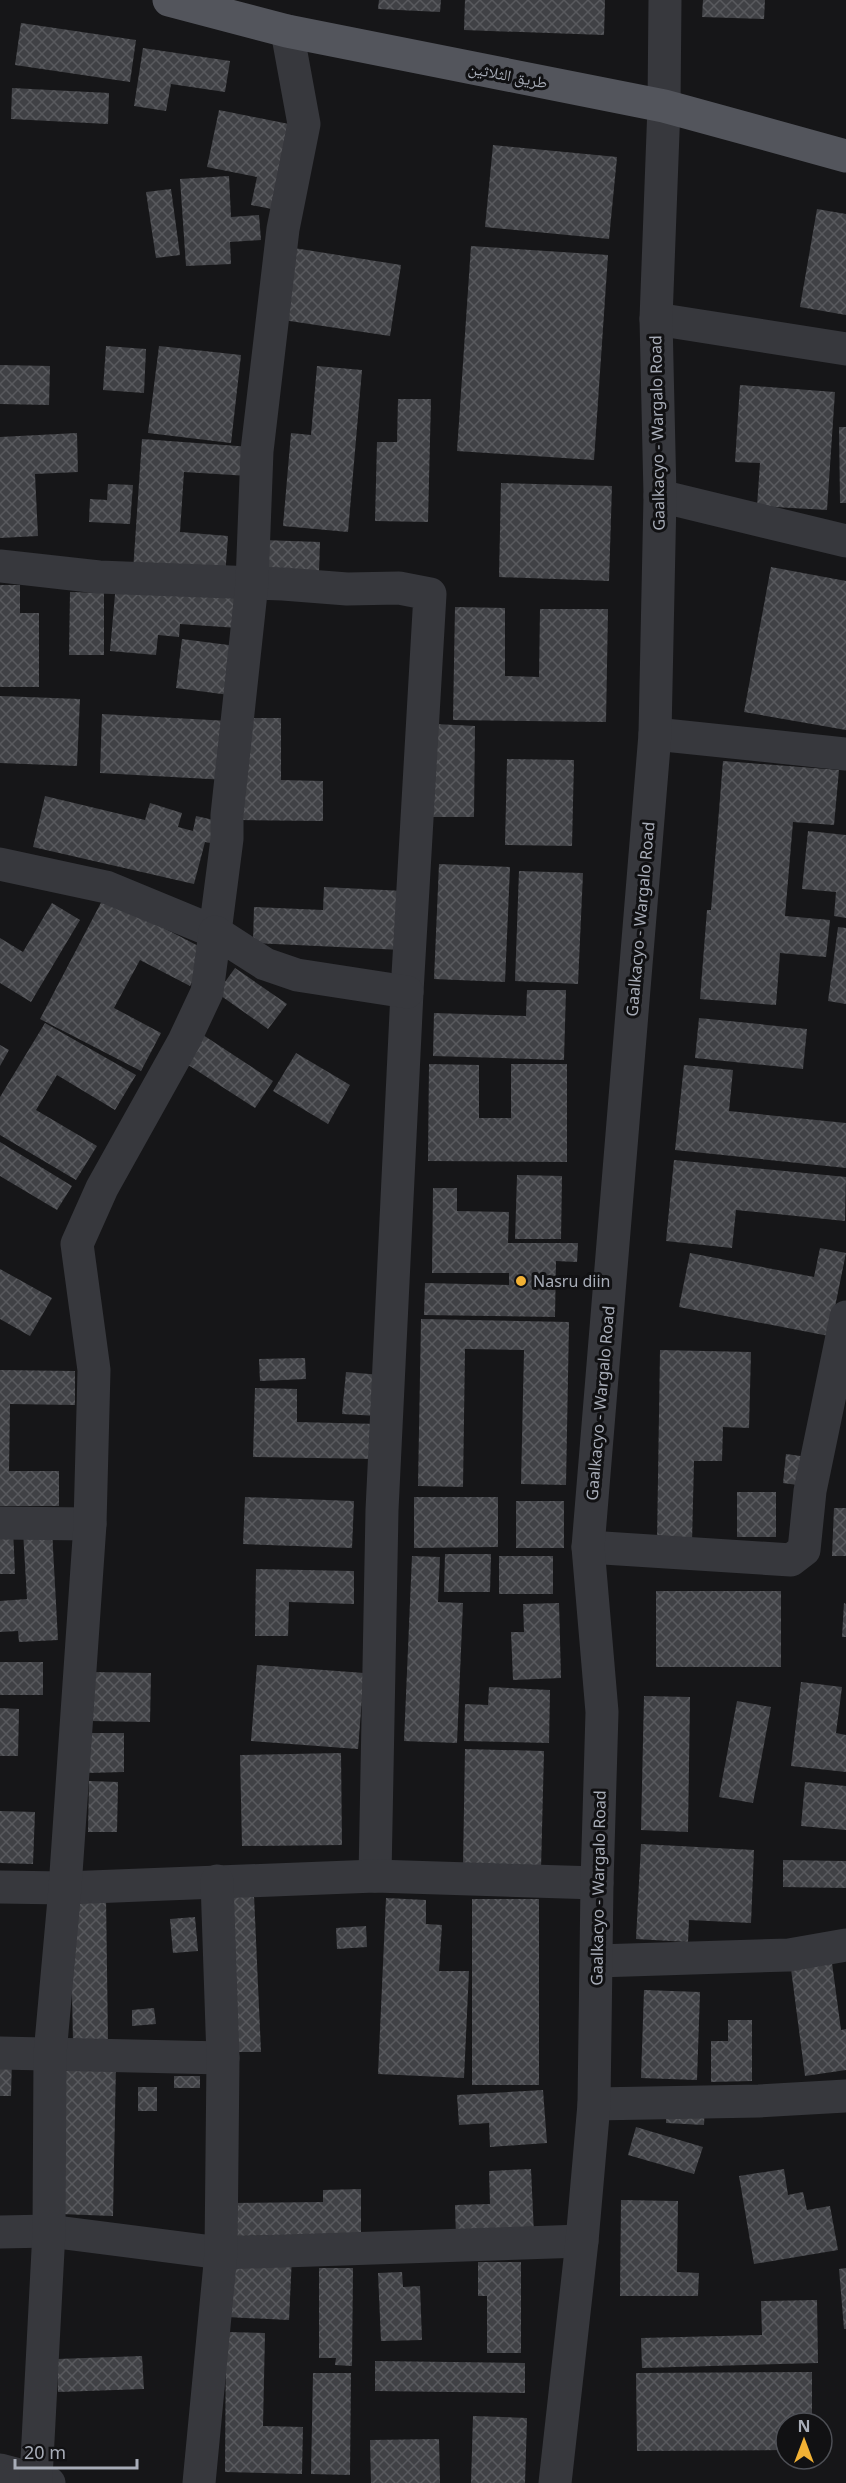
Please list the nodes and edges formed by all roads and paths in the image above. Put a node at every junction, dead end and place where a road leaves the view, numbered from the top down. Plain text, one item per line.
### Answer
1 (169, 0) edge
2 (665, 0) edge
3 (287, 31) junction
4 (664, 106) junction
5 (846, 156) edge
6 (656, 319) junction
7 (846, 349) edge
8 (660, 496) junction
9 (846, 541) edge
10 (0, 566) edge
11 (252, 583) junction
12 (655, 734) junction
13 (846, 754) edge
14 (0, 864) edge
15 (214, 932) junction
16 (407, 992) junction
17 (846, 1317) edge
18 (0, 1523) edge
19 (90, 1524) junction
20 (588, 1547) junction
21 (375, 1876) junction
22 (217, 1881) junction
23 (597, 1883) junction
24 (0, 1887) edge
25 (65, 1888) junction
26 (846, 1945) edge
27 (597, 1961) junction
28 (0, 2053) edge
29 (50, 2054) junction
30 (223, 2058) junction
31 (846, 2096) edge
32 (594, 2104) junction
33 (49, 2231) junction
34 (0, 2232) edge
35 (582, 2241) junction
36 (221, 2253) junction
37 (0, 2470) edge
38 (42, 2481) edge
39 (199, 2483) edge
40 (555, 2483) edge

1 - 3 main road, طريق الثلاثين
2 - 4 street, Gaalkacyo - Wargalo Road
3 - 4 main road, طريق الثلاثين
3 - 11 street
4 - 5 main road, طريق الثلاثين
4 - 6 street, Gaalkacyo - Wargalo Road
6 - 7 street
6 - 8 street, Gaalkacyo - Wargalo Road
8 - 9 street
8 - 12 street, Gaalkacyo - Wargalo Road
10 - 11 street
11 - 15 street
11 - 16 street
12 - 13 street
12 - 20 street, Gaalkacyo - Wargalo Road
14 - 15 street
15 - 16 street
15 - 19 street
16 - 21 street
17 - 20 street
18 - 19 street
19 - 25 street
20 - 23 street, Gaalkacyo - Wargalo Road
21 - 22 street
21 - 23 street
22 - 25 street
22 - 30 street
23 - 27 street, Gaalkacyo - Wargalo Road
24 - 25 street
25 - 29 street
26 - 27 street
27 - 32 street, Gaalkacyo - Wargalo Road
28 - 29 street
29 - 30 street
29 - 33 street
30 - 36 street
31 - 32 street
32 - 35 street, Gaalkacyo - Wargalo Road
33 - 34 street
33 - 36 street
33 - 38 street
35 - 36 street
35 - 40 street, Gaalkacyo - Wargalo Road
36 - 39 street
37 - 38 street

